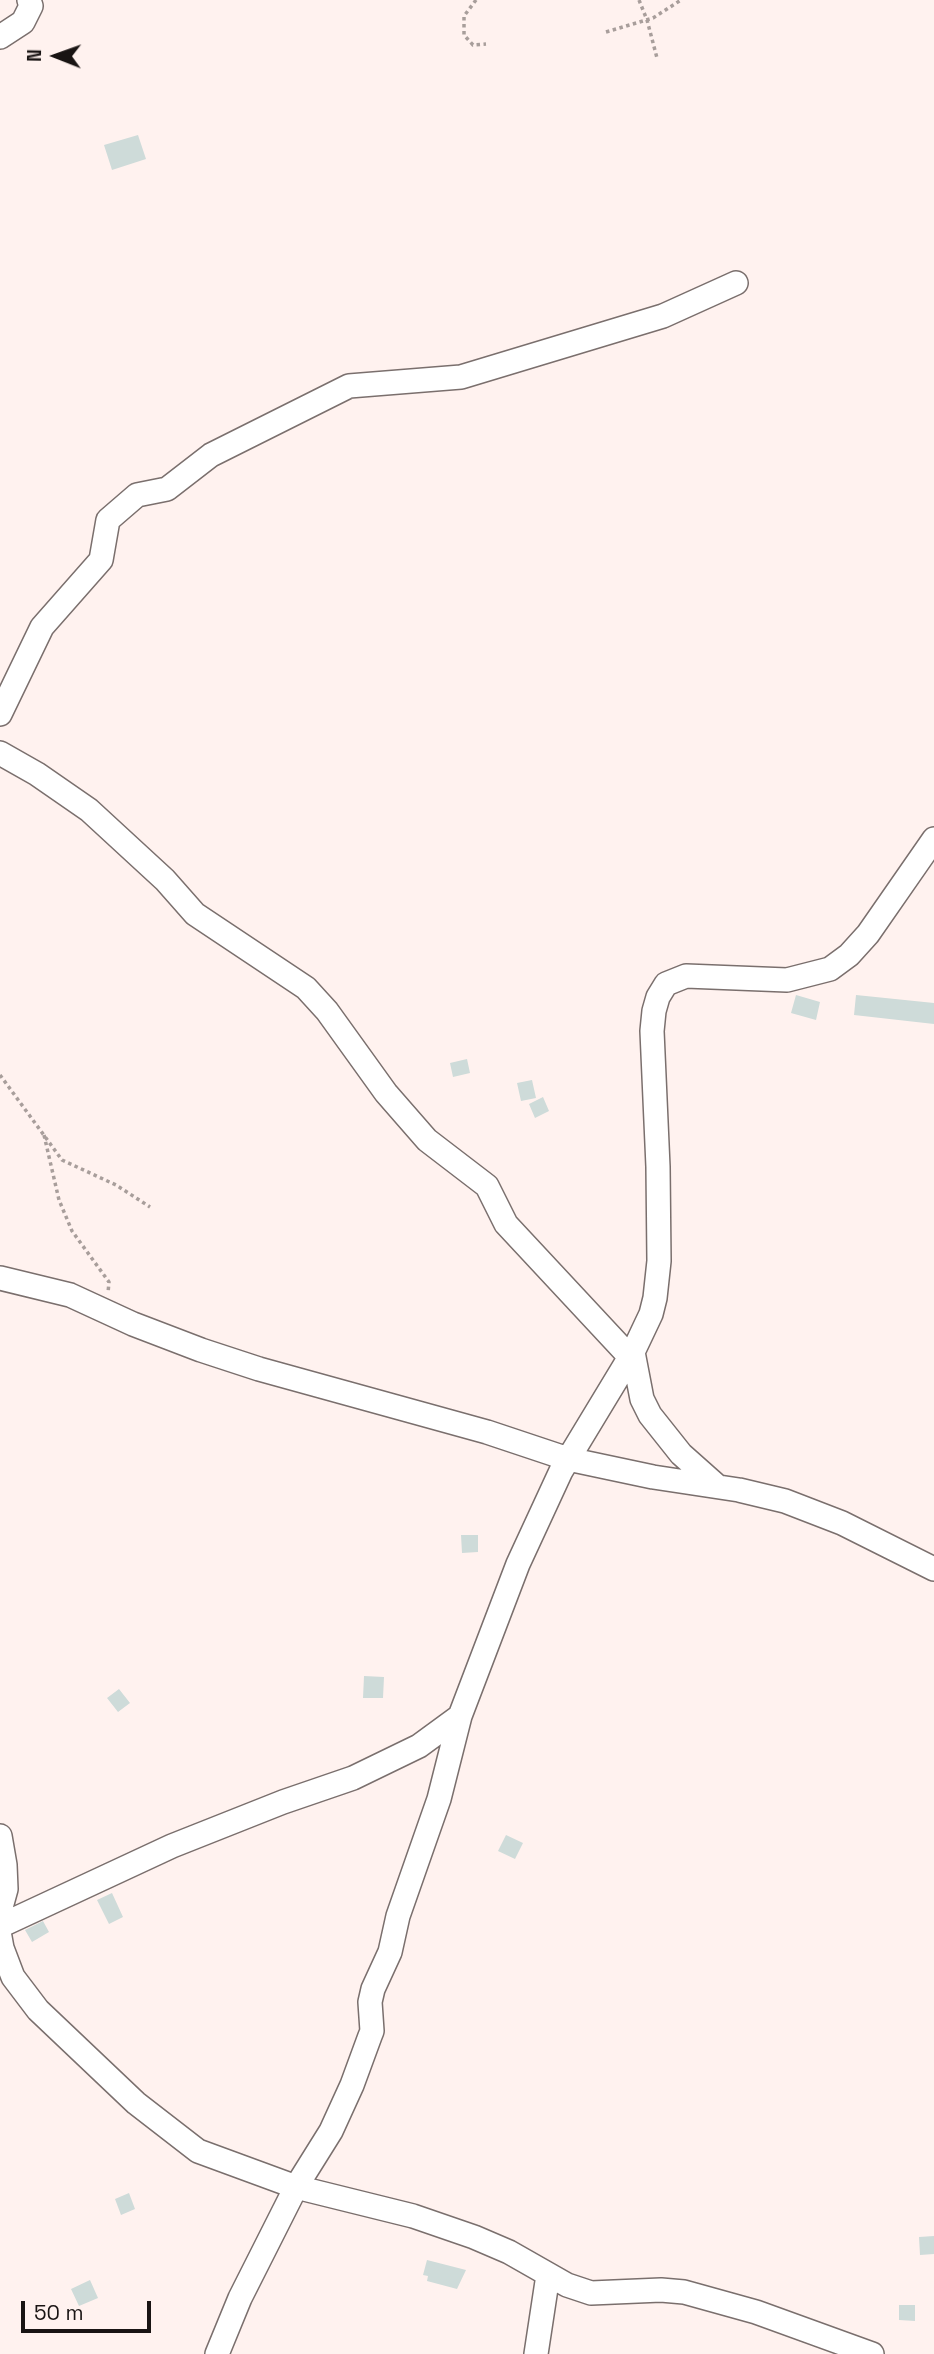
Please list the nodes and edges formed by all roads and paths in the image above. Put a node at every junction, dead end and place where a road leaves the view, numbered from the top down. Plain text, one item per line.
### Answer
1 (29, 0) edge
2 (476, 0) edge
3 (639, 0) edge
4 (681, 0) edge
5 (647, 20) junction
6 (606, 32) dead end
7 (0, 37) edge
8 (486, 44) dead end
9 (657, 58) dead end
10 (736, 283) dead end
11 (0, 714) edge
12 (0, 753) edge
13 (934, 839) edge
14 (0, 1074) edge
15 (44, 1133) junction
16 (150, 1207) dead end
17 (0, 1278) edge
18 (107, 1312) junction
19 (631, 1354) junction
20 (568, 1459) junction
21 (717, 1486) junction
22 (934, 1569) edge
23 (460, 1716) junction
24 (0, 1836) edge
25 (0, 1912) edge
26 (0, 1926) edge
27 (0, 1937) edge
28 (296, 2187) junction
29 (548, 2276) junction
30 (218, 2354) edge
31 (537, 2354) edge
32 (872, 2354) edge

1 - 7 street
2 - 8 path
3 - 5 path
4 - 5 path
5 - 6 path
5 - 9 path
10 - 11 street
12 - 19 street
13 - 19 street
14 - 15 path
15 - 16 path
15 - 18 path
17 - 18 street
18 - 20 street
19 - 20 street
19 - 21 street
20 - 21 street
20 - 23 street
21 - 22 street
23 - 26 street
23 - 28 street
24 - 25 street
27 - 28 street
28 - 29 street
28 - 30 street
29 - 31 street
29 - 32 street

